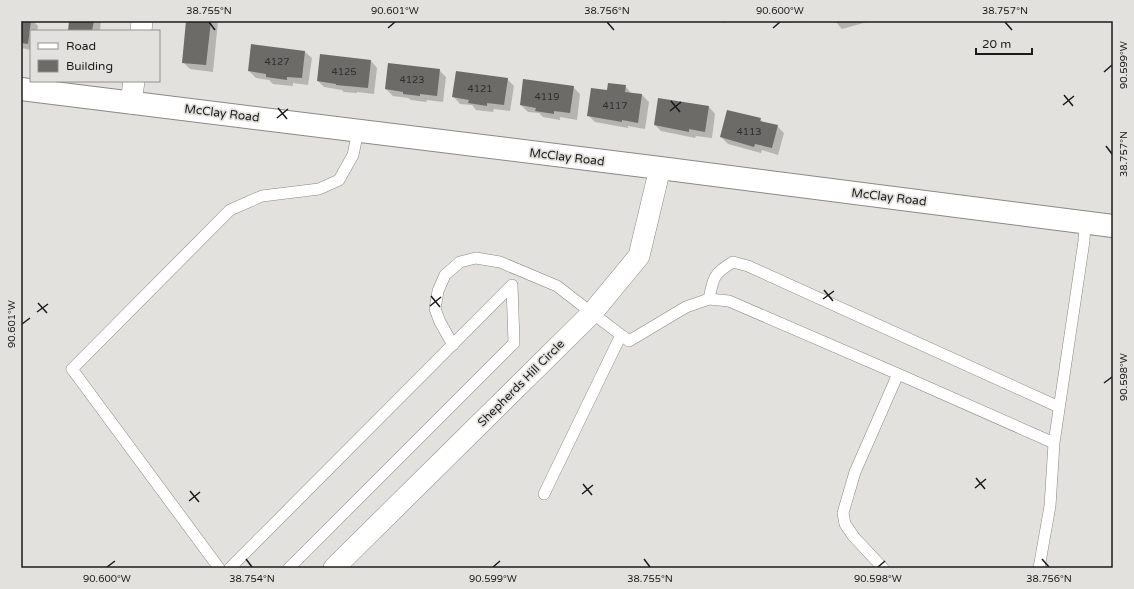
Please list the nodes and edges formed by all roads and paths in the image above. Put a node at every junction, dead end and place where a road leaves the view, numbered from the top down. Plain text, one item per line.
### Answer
1 (134, 82) edge
2 (21, 89) edge
3 (131, 103) junction
4 (358, 131) junction
5 (660, 168) junction
6 (1085, 221) junction
7 (1113, 226) edge
8 (524, 271) junction
9 (512, 285) junction
10 (709, 299) junction
11 (592, 313) junction
12 (621, 335) junction
13 (453, 345) junction
14 (898, 374) junction
15 (1059, 407) junction
16 (1054, 443) junction
17 (544, 494) dead end
18 (220, 568) edge
19 (230, 568) edge
20 (289, 568) edge
21 (334, 568) edge
22 (883, 568) edge
23 (1039, 568) edge

1 - 3 street
2 - 3 main road, McClay Road
3 - 4 main road, McClay Road
4 - 5 main road, McClay Road
4 - 18 lane
5 - 6 main road, McClay Road
5 - 11 street, Shepherds Hill Circle
6 - 7 main road, McClay Road
6 - 15 lane
8 - 9 lane
8 - 11 lane
8 - 13 lane
9 - 13 lane
9 - 20 lane
10 - 12 lane
10 - 14 lane
10 - 15 lane
11 - 12 lane
11 - 21 street, Shepherds Hill Circle
12 - 17 lane
13 - 19 lane
14 - 16 lane
14 - 22 lane
15 - 16 lane
16 - 23 lane

